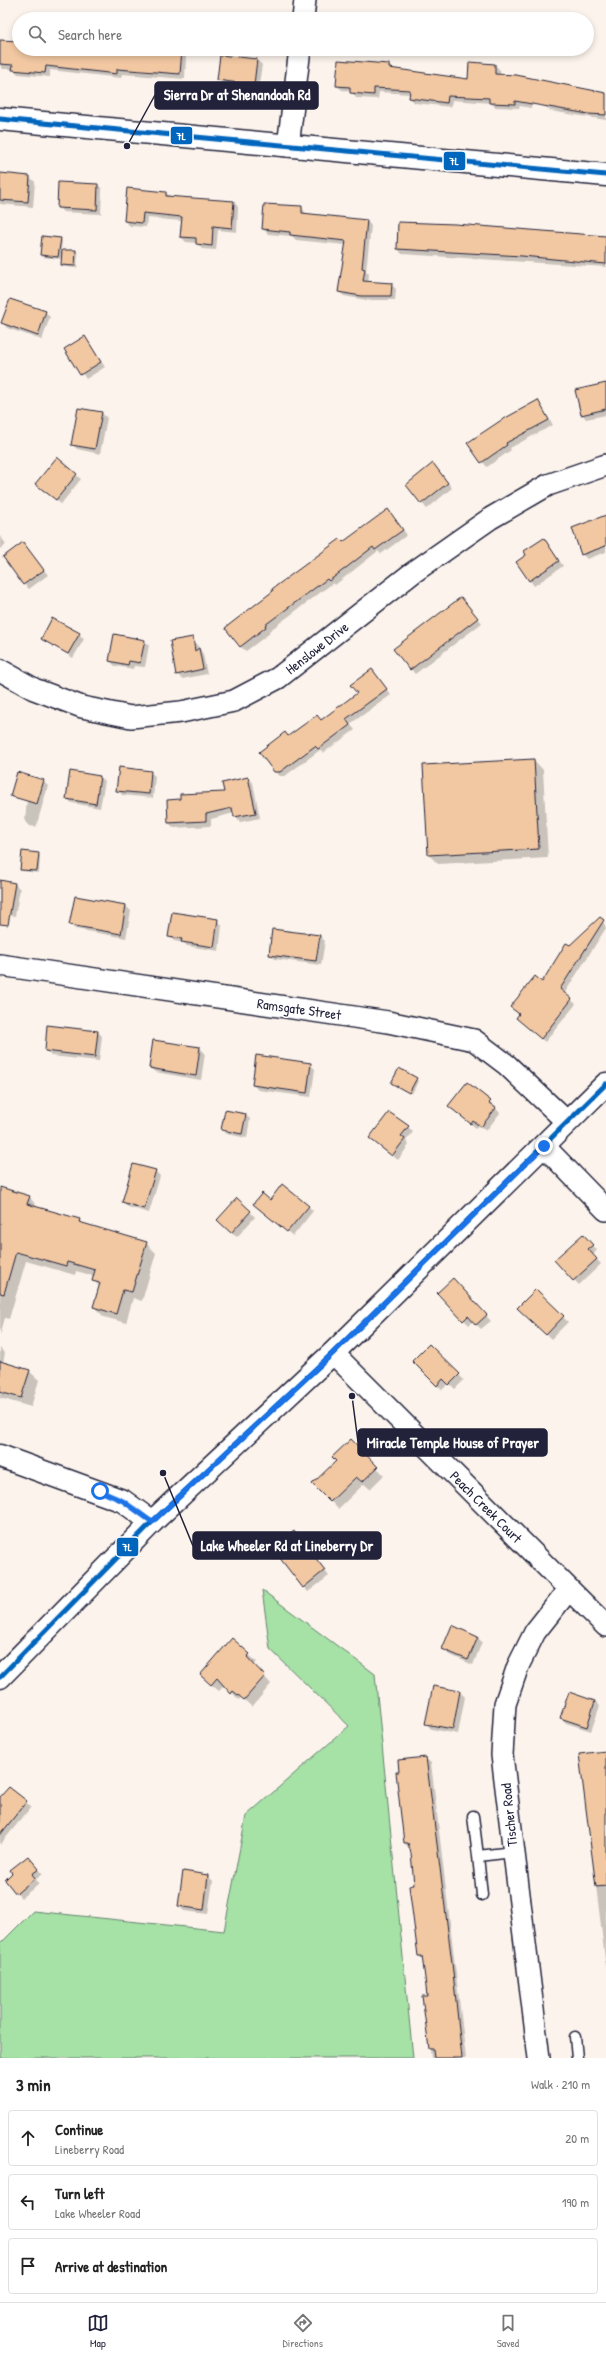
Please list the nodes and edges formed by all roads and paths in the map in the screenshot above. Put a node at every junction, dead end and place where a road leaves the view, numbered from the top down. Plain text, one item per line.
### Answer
1 (305, 0) edge
2 (304, 12) edge
3 (299, 56) edge
4 (0, 119) edge
5 (288, 146) junction
6 (606, 175) edge
7 (606, 464) edge
8 (0, 671) edge
9 (0, 965) edge
10 (606, 1084) edge
11 (567, 1122) junction
12 (544, 1146) junction
13 (606, 1210) edge
14 (333, 1353) junction
15 (0, 1456) edge
16 (152, 1522) junction
17 (569, 1590) junction
18 (606, 1626) edge
19 (0, 1677) edge
20 (473, 1816) dead end
21 (513, 1852) junction
22 (478, 1856) junction
23 (482, 1895) dead end
24 (575, 2037) dead end
25 (539, 2058) edge
26 (577, 2058) edge

1 - 2 street
3 - 5 street
4 - 5 main road
5 - 6 main road
7 - 8 street, Henslowe Drive
9 - 11 street, Ramsgate Street
10 - 11 main road
11 - 12 main road
12 - 13 street
12 - 14 main road
14 - 16 main road
14 - 17 street, Peach Creek Court
15 - 16 main road
16 - 19 main road
17 - 18 street, Peach Creek Court
17 - 21 street, Tischer Road
20 - 22 lane
21 - 22 lane
21 - 25 street, Tischer Road
22 - 23 lane
24 - 26 lane

